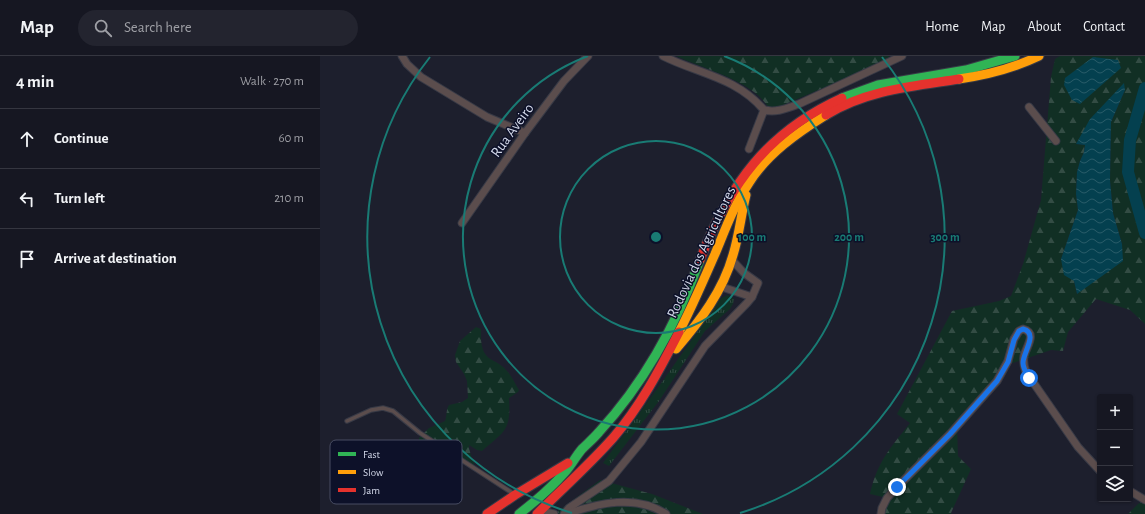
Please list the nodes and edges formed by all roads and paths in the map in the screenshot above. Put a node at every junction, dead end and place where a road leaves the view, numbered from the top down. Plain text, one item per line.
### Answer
1 (402, 56) edge
2 (588, 56) edge
3 (663, 56) edge
4 (902, 56) edge
5 (1015, 56) edge
6 (1039, 56) edge
7 (1029, 107) dead end
8 (764, 110) junction
9 (525, 133) junction
10 (1056, 141) dead end
11 (749, 149) dead end
12 (750, 182) junction
13 (462, 223) dead end
14 (732, 260) junction
15 (722, 287) junction
16 (752, 297) junction
17 (662, 365) junction
18 (347, 421) dead end
19 (431, 440) edge
20 (580, 452) junction
21 (462, 460) edge
22 (1097, 468) edge
23 (1133, 493) edge
24 (515, 495) junction
25 (1145, 500) edge
26 (539, 512) edge
27 (487, 514) edge
28 (518, 514) edge
29 (554, 514) edge
30 (564, 514) edge
31 (567, 514) edge
32 (666, 514) edge
33 (881, 514) edge

1 - 9 street
2 - 9 street, Rua Aveiro
3 - 8 street
4 - 8 street
5 - 20 main road, Rodovia dos Agricultores
6 - 12 main road, Rodovia dos Agricultores
7 - 10 street
8 - 11 street
9 - 13 street, Rua Aveiro
12 - 14 main road
12 - 17 main road, Rodovia dos Agricultores
14 - 15 main road
14 - 16 street
15 - 16 street
15 - 17 main road
16 - 30 street
17 - 26 main road, Rodovia dos Agricultores
18 - 19 lane
20 - 24 main road
20 - 28 main road, Rodovia dos Agricultores
21 - 24 lane
22 - 33 street
23 - 25 street
24 - 27 main road
26 - 29 street
31 - 32 street

